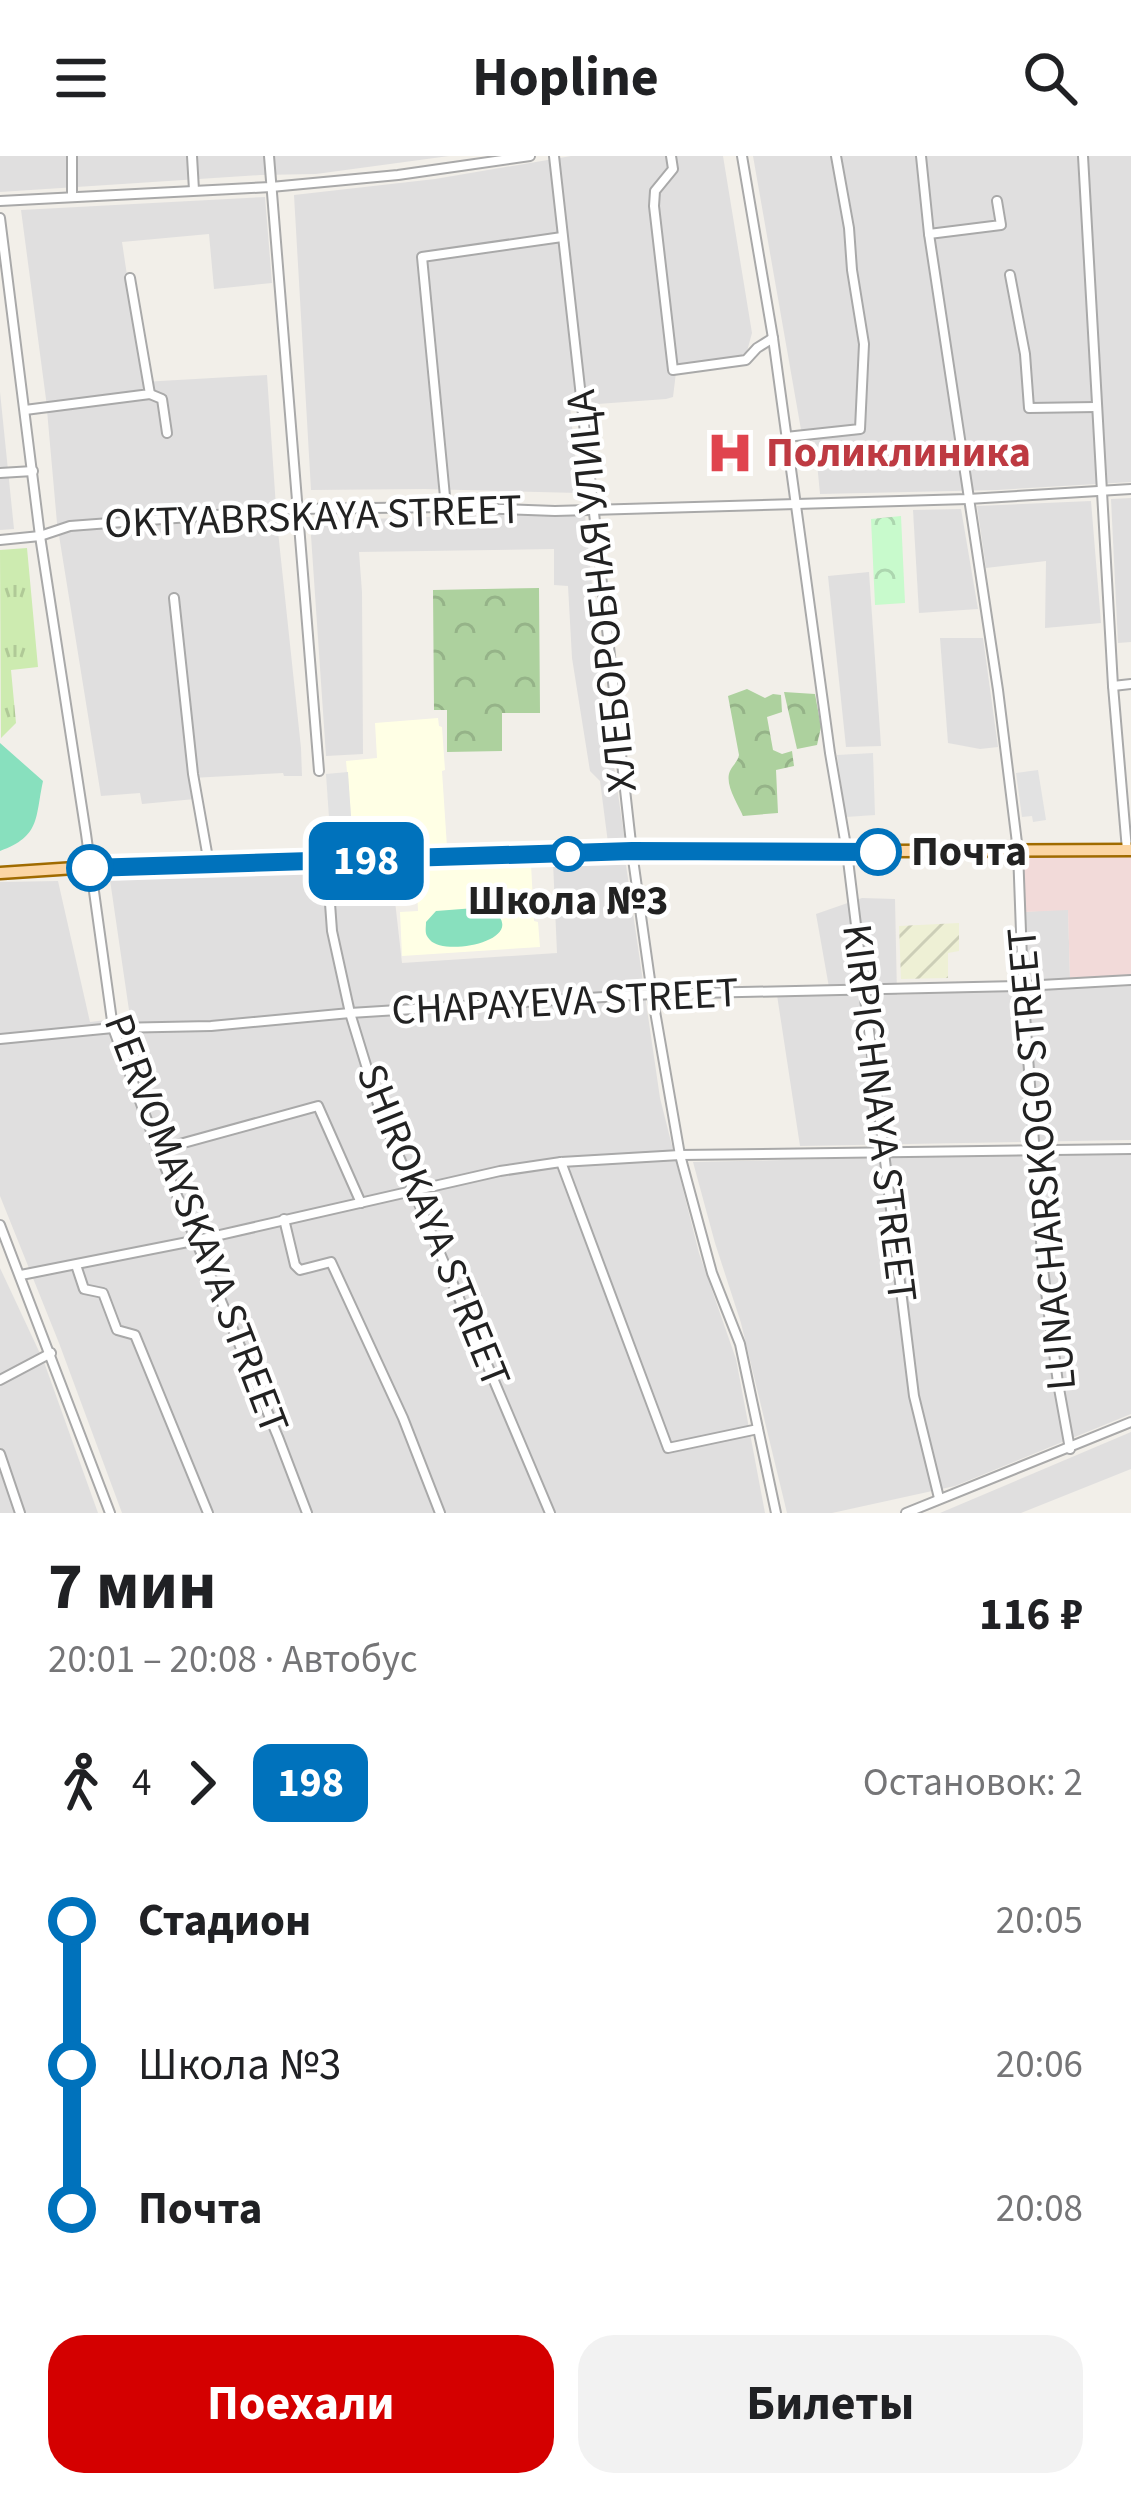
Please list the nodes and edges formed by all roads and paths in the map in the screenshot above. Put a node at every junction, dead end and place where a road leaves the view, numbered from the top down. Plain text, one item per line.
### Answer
1 (72, 156) edge
2 (192, 156) edge
3 (268, 156) edge
4 (530, 156) edge
5 (554, 156) edge
6 (671, 156) edge
7 (742, 156) edge
8 (836, 156) edge
9 (921, 156) edge
10 (1083, 156) edge
11 (466, 160) edge
12 (271, 187) junction
13 (194, 191) junction
14 (72, 196) junction
15 (0, 201) edge
16 (997, 201) dead end
17 (0, 218) edge
18 (929, 234) junction
19 (562, 237) junction
20 (1010, 275) dead end
21 (130, 278) dead end
22 (773, 338) junction
23 (150, 394) junction
24 (1096, 407) junction
25 (25, 410) junction
26 (167, 433) dead end
27 (786, 436) junction
28 (33, 471) junction
29 (0, 472) edge
30 (1131, 490) edge
31 (1101, 492) junction
32 (968, 500) junction
33 (795, 504) junction
34 (446, 507) junction
35 (592, 508) junction
36 (295, 509) junction
37 (40, 536) junction
38 (0, 540) edge
39 (174, 598) dead end
40 (1131, 684) edge
41 (1113, 686) junction
42 (319, 771) dead end
43 (1129, 850) edge
44 (632, 851) junction
45 (1018, 851) junction
46 (847, 852) junction
47 (327, 862) junction
48 (209, 864) junction
49 (90, 868) junction
50 (0, 873) edge
51 (1131, 980) edge
52 (1023, 986) junction
53 (865, 988) junction
54 (652, 994) junction
55 (350, 1013) junction
56 (113, 1028) junction
57 (0, 1039) edge
58 (1131, 1149) edge
59 (158, 1150) junction
60 (1033, 1150) junction
61 (886, 1152) junction
62 (680, 1155) junction
63 (560, 1162) junction
64 (414, 1192) junction
65 (361, 1203) junction
66 (284, 1219) junction
67 (0, 1225) edge
68 (198, 1240) junction
69 (76, 1265) junction
70 (21, 1275) junction
71 (51, 1353) junction
72 (0, 1380) edge
73 (1131, 1422) edge
74 (758, 1429) junction
75 (1070, 1449) junction
76 (0, 1454) edge
77 (940, 1498) junction
78 (20, 1513) edge
79 (110, 1513) edge
80 (208, 1513) edge
81 (307, 1513) edge
82 (440, 1513) edge
83 (550, 1513) edge
84 (776, 1513) edge
85 (906, 1513) edge

1 - 14 street
2 - 13 street
3 - 12 street
4 - 11 street
5 - 19 street, ХЛЕБОРОБНАЯ УЛИЦА
6 - 22 street
7 - 22 street, KIRPICHNAYA STREET
8 - 27 street
9 - 18 street, LUNACHARSKOGO STREET
10 - 24 street
11 - 12 street
12 - 13 street
12 - 36 street
13 - 14 street
14 - 15 street
16 - 18 street
17 - 25 street, PERVOMAYSKAYA STREET
18 - 32 street, LUNACHARSKOGO STREET
19 - 34 street
19 - 35 street, ХЛЕБОРОБНАЯ УЛИЦА
20 - 24 street
21 - 23 street
22 - 27 street, KIRPICHNAYA STREET
23 - 25 street
23 - 26 street
24 - 31 street
25 - 28 street, PERVOMAYSKAYA STREET
27 - 33 street, KIRPICHNAYA STREET
28 - 29 street
28 - 37 street, PERVOMAYSKAYA STREET
30 - 31 street, OKTYABRSKAYA STREET
31 - 32 street, OKTYABRSKAYA STREET
31 - 41 street
32 - 33 street, OKTYABRSKAYA STREET
32 - 45 street, LUNACHARSKOGO STREET
33 - 35 street, OKTYABRSKAYA STREET
33 - 46 street, KIRPICHNAYA STREET
34 - 35 street, OKTYABRSKAYA STREET
34 - 36 street, OKTYABRSKAYA STREET
35 - 44 street, ХЛЕБОРОБНАЯ УЛИЦА
36 - 37 street, OKTYABRSKAYA STREET
36 - 42 street
37 - 38 street, OKTYABRSKAYA STREET
37 - 49 street, PERVOMAYSKAYA STREET
39 - 48 street
40 - 41 street
41 - 43 street
43 - 45 main road
44 - 46 main road
44 - 47 main road
44 - 54 street, ХЛЕБОРОБНАЯ УЛИЦА
45 - 46 main road
45 - 52 street, LUNACHARSKOGO STREET
46 - 53 street, KIRPICHNAYA STREET
47 - 48 main road
47 - 55 street, SHIROKAYA STREET
48 - 49 main road
49 - 50 main road
49 - 56 street, PERVOMAYSKAYA STREET
51 - 52 street, CHAPAYEVA STREET
52 - 53 street, CHAPAYEVA STREET
52 - 60 street, LUNACHARSKOGO STREET
53 - 54 street, CHAPAYEVA STREET
53 - 61 street, KIRPICHNAYA STREET
54 - 55 street, CHAPAYEVA STREET
54 - 62 street, ХЛЕБОРОБНАЯ УЛИЦА
55 - 56 street, CHAPAYEVA STREET
55 - 64 street, SHIROKAYA STREET
56 - 57 street, CHAPAYEVA STREET
56 - 59 street, PERVOMAYSKAYA STREET
58 - 60 street
59 - 65 street
59 - 68 street, PERVOMAYSKAYA STREET
60 - 61 street
60 - 75 street, LUNACHARSKOGO STREET
61 - 62 street
61 - 77 street, KIRPICHNAYA STREET
62 - 63 street
62 - 74 street, ХЛЕБОРОБНАЯ УЛИЦА
63 - 64 street
63 - 74 street
64 - 65 street
64 - 83 street, SHIROKAYA STREET
65 - 66 street
66 - 68 street
66 - 82 street
67 - 70 street
68 - 69 street
68 - 81 street, PERVOMAYSKAYA STREET
69 - 70 street
69 - 80 street
70 - 71 street
71 - 72 street
71 - 79 street
73 - 75 street
74 - 84 street, ХЛЕБОРОБНАЯ УЛИЦА
75 - 77 street
76 - 78 street
77 - 85 street

